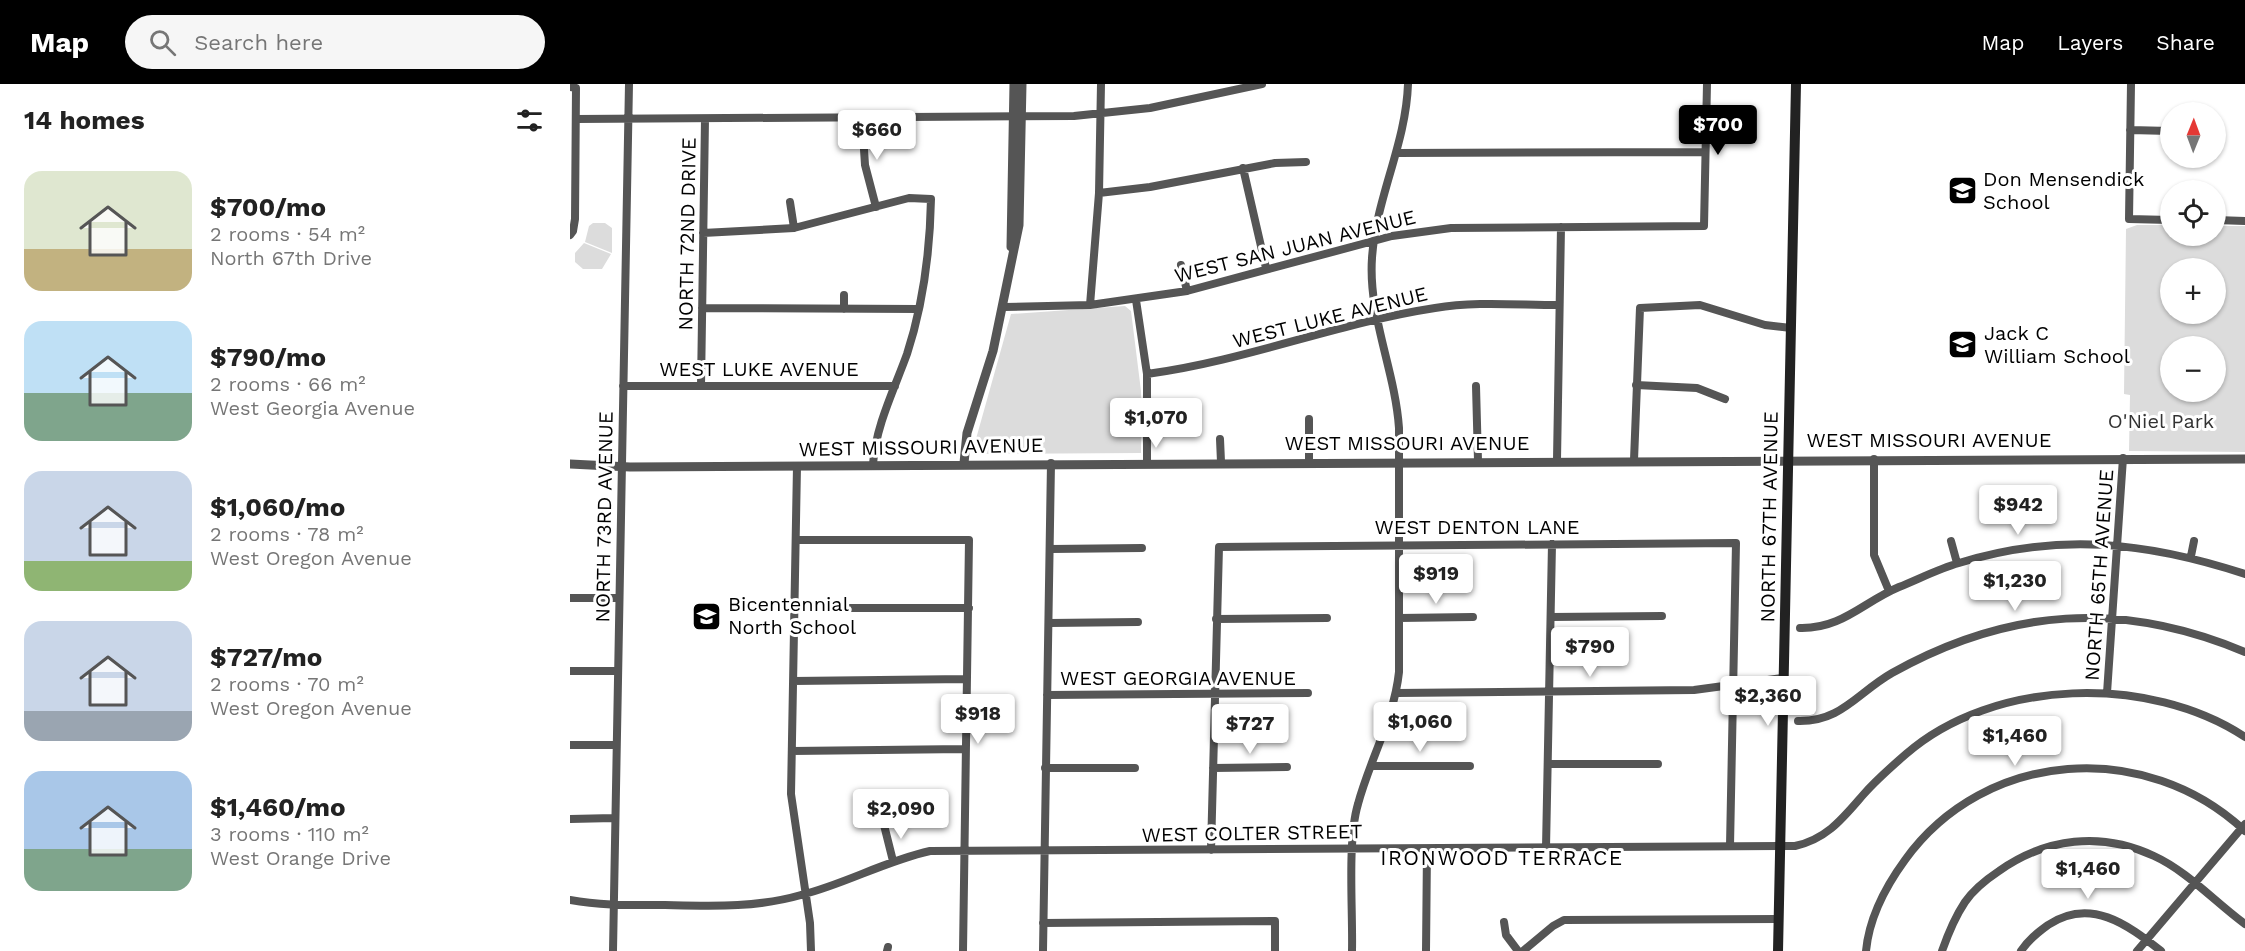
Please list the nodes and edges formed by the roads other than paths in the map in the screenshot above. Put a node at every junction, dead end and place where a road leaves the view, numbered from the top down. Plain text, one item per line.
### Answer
1 (629, 84) edge
2 (1014, 84) edge
3 (1022, 84) edge
4 (1101, 84) edge
5 (1262, 84) edge
6 (1408, 84) edge
7 (1707, 84) edge
8 (1796, 84) edge
9 (2131, 84) edge
10 (573, 88) edge
11 (1100, 115) junction
12 (862, 118) junction
13 (1017, 118) junction
14 (576, 119) junction
15 (705, 119) junction
16 (628, 120) junction
17 (2130, 130) junction
18 (2160, 131) edge
19 (1705, 152) junction
20 (1397, 153) junction
21 (1306, 162) dead end
22 (1243, 168) junction
23 (1099, 193) junction
24 (790, 202) dead end
25 (876, 207) junction
26 (2160, 220) edge
27 (2226, 220) edge
28 (2245, 220) edge
29 (1561, 227) junction
30 (794, 228) junction
31 (703, 233) junction
32 (571, 235) edge
33 (1373, 242) junction
34 (1181, 265) dead end
35 (1266, 268) junction
36 (1187, 291) junction
37 (844, 295) dead end
38 (1136, 300) junction
39 (1090, 305) junction
40 (1558, 305) junction
41 (1004, 307) junction
42 (702, 308) junction
43 (844, 309) junction
44 (919, 309) junction
45 (1376, 319) junction
46 (1791, 328) junction
47 (1147, 374) junction
48 (1636, 385) junction
49 (623, 386) junction
50 (701, 386) junction
51 (895, 386) junction
52 (1476, 386) dead end
53 (1725, 399) dead end
54 (1309, 419) dead end
55 (1220, 439) dead end
56 (2123, 458) junction
57 (1788, 459) junction
58 (1874, 459) junction
59 (2245, 459) edge
60 (1557, 460) junction
61 (1634, 460) junction
62 (1400, 461) junction
63 (1478, 461) junction
64 (1147, 462) junction
65 (1221, 462) junction
66 (1309, 462) junction
67 (1051, 463) junction
68 (570, 464) edge
69 (873, 464) junction
70 (963, 464) junction
71 (621, 466) junction
72 (797, 466) junction
73 (796, 540) junction
74 (1951, 541) dead end
75 (2194, 541) dead end
76 (1399, 544) junction
77 (1552, 544) junction
78 (2117, 544) junction
79 (1142, 548) dead end
80 (1051, 549) junction
81 (2191, 556) junction
82 (1957, 563) junction
83 (2245, 574) edge
84 (1889, 591) junction
85 (570, 598) edge
86 (618, 598) junction
87 (795, 608) junction
88 (969, 608) junction
89 (1662, 616) dead end
90 (1551, 617) junction
91 (1327, 618) dead end
92 (1399, 618) junction
93 (1473, 618) dead end
94 (1216, 619) junction
95 (2113, 619) junction
96 (1138, 622) dead end
97 (1050, 623) junction
98 (1800, 628) dead end
99 (2245, 652) edge
100 (570, 671) edge
101 (617, 671) junction
102 (1783, 678) junction
103 (967, 679) junction
104 (793, 681) junction
105 (1733, 684) junction
106 (1550, 691) junction
107 (1214, 693) junction
108 (1308, 693) dead end
109 (1397, 693) junction
110 (2107, 693) junction
111 (1047, 695) junction
112 (1798, 721) dead end
113 (2245, 737) edge
114 (570, 745) edge
115 (616, 745) junction
116 (965, 749) junction
117 (792, 751) junction
118 (1548, 764) junction
119 (1658, 764) dead end
120 (1371, 766) junction
121 (1470, 766) dead end
122 (1287, 767) dead end
123 (1045, 768) junction
124 (1135, 768) dead end
125 (1213, 768) junction
126 (614, 818) junction
127 (570, 819) edge
128 (884, 825) dead end
129 (2244, 827) edge
130 (1730, 846) junction
131 (1780, 846) junction
132 (1546, 848) junction
133 (1353, 849) junction
134 (1427, 849) junction
135 (964, 850) junction
136 (1212, 850) junction
137 (1045, 852) junction
138 (893, 861) junction
139 (2195, 884) junction
140 (805, 894) junction
141 (570, 900) edge
142 (614, 905) junction
143 (1778, 919) junction
144 (1043, 922) junction
145 (1504, 922) dead end
146 (2245, 924) edge
147 (2147, 939) junction
148 (613, 951) edge
149 (811, 951) edge
150 (963, 951) edge
151 (1043, 951) edge
152 (1275, 951) edge
153 (1352, 951) edge
154 (1426, 951) edge
155 (1520, 951) edge
156 (1778, 951) edge
157 (1866, 951) edge
158 (1942, 951) edge
159 (2021, 951) edge
160 (2137, 951) edge
161 (2161, 951) edge

1 - 16 street, NORTH 73RD AVENUE
2 - 13 street
3 - 13 street
4 - 11 street
5 - 11 street
6 - 20 street
7 - 19 street
8 - 46 main road, NORTH 67TH AVENUE
9 - 17 street
10 - 14 street
11 - 13 street
11 - 23 street
12 - 13 street
12 - 15 street
12 - 25 street
13 - 41 street
14 - 16 street
14 - 32 street
15 - 16 street
15 - 31 street, NORTH 72ND DRIVE
16 - 49 street, NORTH 73RD AVENUE
17 - 18 street
17 - 26 street
19 - 20 street
19 - 29 street, WEST SAN JUAN AVENUE
20 - 33 street
21 - 22 street
22 - 23 street
22 - 35 street
23 - 39 street
24 - 30 street
25 - 30 street
25 - 44 street
27 - 28 street
29 - 33 street, WEST SAN JUAN AVENUE
29 - 40 street
30 - 31 street
31 - 42 street, NORTH 72ND DRIVE
33 - 35 street, WEST SAN JUAN AVENUE
33 - 45 street
34 - 36 street
35 - 36 street, WEST SAN JUAN AVENUE
36 - 38 street, WEST SAN JUAN AVENUE
37 - 43 street
38 - 39 street, WEST SAN JUAN AVENUE
38 - 47 street
39 - 41 street, WEST SAN JUAN AVENUE
40 - 45 street, WEST LUKE AVENUE
40 - 60 street
41 - 70 street
42 - 43 street
42 - 50 street, NORTH 72ND DRIVE
43 - 44 street
44 - 51 street
45 - 47 street, WEST LUKE AVENUE
45 - 62 street
46 - 48 street
46 - 57 main road, NORTH 67TH AVENUE
47 - 64 street
48 - 53 street
48 - 61 street
49 - 50 street, WEST LUKE AVENUE
49 - 71 street, NORTH 73RD AVENUE
50 - 51 street, WEST LUKE AVENUE
51 - 69 street
52 - 63 street
54 - 66 street
55 - 65 street
56 - 58 street, WEST MISSOURI AVENUE
56 - 59 street, WEST MISSOURI AVENUE
56 - 78 street, NORTH 65TH AVENUE
57 - 58 street, WEST MISSOURI AVENUE
57 - 61 street, WEST MISSOURI AVENUE
57 - 102 main road, NORTH 67TH AVENUE
58 - 84 street
60 - 61 street, WEST MISSOURI AVENUE
60 - 63 street, WEST MISSOURI AVENUE
62 - 63 street, WEST MISSOURI AVENUE
62 - 66 street, WEST MISSOURI AVENUE
62 - 76 street
64 - 65 street, WEST MISSOURI AVENUE
64 - 67 street, WEST MISSOURI AVENUE
65 - 66 street, WEST MISSOURI AVENUE
67 - 70 street, WEST MISSOURI AVENUE
67 - 80 street
68 - 71 street, WEST MISSOURI AVENUE
69 - 70 street, WEST MISSOURI AVENUE
69 - 72 street, WEST MISSOURI AVENUE
71 - 72 street, WEST MISSOURI AVENUE
71 - 86 street, NORTH 73RD AVENUE
72 - 73 street
73 - 87 street
73 - 88 street
74 - 82 street
75 - 81 street
76 - 77 street, WEST DENTON LANE
76 - 92 street
76 - 94 street, WEST DENTON LANE
77 - 90 street
77 - 105 street, WEST DENTON LANE
78 - 81 street
78 - 82 street
78 - 95 street, NORTH 65TH AVENUE
79 - 80 street
80 - 97 street
81 - 83 street
82 - 84 street
84 - 98 street
85 - 86 street
86 - 101 street, NORTH 73RD AVENUE
87 - 88 street
87 - 104 street
88 - 103 street
89 - 90 street
90 - 106 street
91 - 94 street
92 - 93 street
92 - 109 street
94 - 107 street
95 - 99 street
95 - 110 street, NORTH 65TH AVENUE
95 - 112 street
96 - 97 street
97 - 111 street
100 - 101 street
101 - 115 street, NORTH 73RD AVENUE
102 - 105 street
102 - 131 main road, NORTH 67TH AVENUE
103 - 104 street
103 - 116 street
104 - 117 street
105 - 106 street
105 - 130 street
106 - 109 street
106 - 118 street
107 - 108 street, WEST GEORGIA AVENUE
107 - 111 street, WEST GEORGIA AVENUE
107 - 125 street
109 - 120 street
110 - 113 street, WEST COLTER STREET
110 - 131 street, WEST COLTER STREET
111 - 123 street
114 - 115 street
115 - 126 street, NORTH 73RD AVENUE
116 - 117 street
116 - 135 street
117 - 140 street
118 - 119 street
118 - 132 street
120 - 121 street
120 - 133 street
122 - 125 street
123 - 124 street
123 - 137 street
125 - 136 street
126 - 127 street
126 - 142 street, NORTH 73RD AVENUE
128 - 138 street
129 - 139 street
129 - 157 street
130 - 131 street, WEST COLTER STREET
130 - 132 street, WEST COLTER STREET
131 - 143 main road, NORTH 67TH AVENUE
132 - 134 street, WEST COLTER STREET
133 - 134 street, WEST COLTER STREET
133 - 136 street, WEST COLTER STREET
133 - 153 street
134 - 154 street
135 - 137 street, WEST COLTER STREET
135 - 138 street, WEST COLTER STREET
135 - 150 street
136 - 137 street, WEST COLTER STREET
137 - 144 street
138 - 140 street, WEST COLTER STREET
139 - 146 street
139 - 147 street
139 - 158 street
140 - 142 street, WEST COLTER STREET
140 - 149 street
141 - 142 street, WEST COLTER STREET
142 - 148 street, NORTH 73RD AVENUE
143 - 155 street
143 - 156 main road, NORTH 67TH AVENUE
144 - 151 street
144 - 152 street
145 - 155 street
147 - 159 street
147 - 160 street
147 - 161 street

